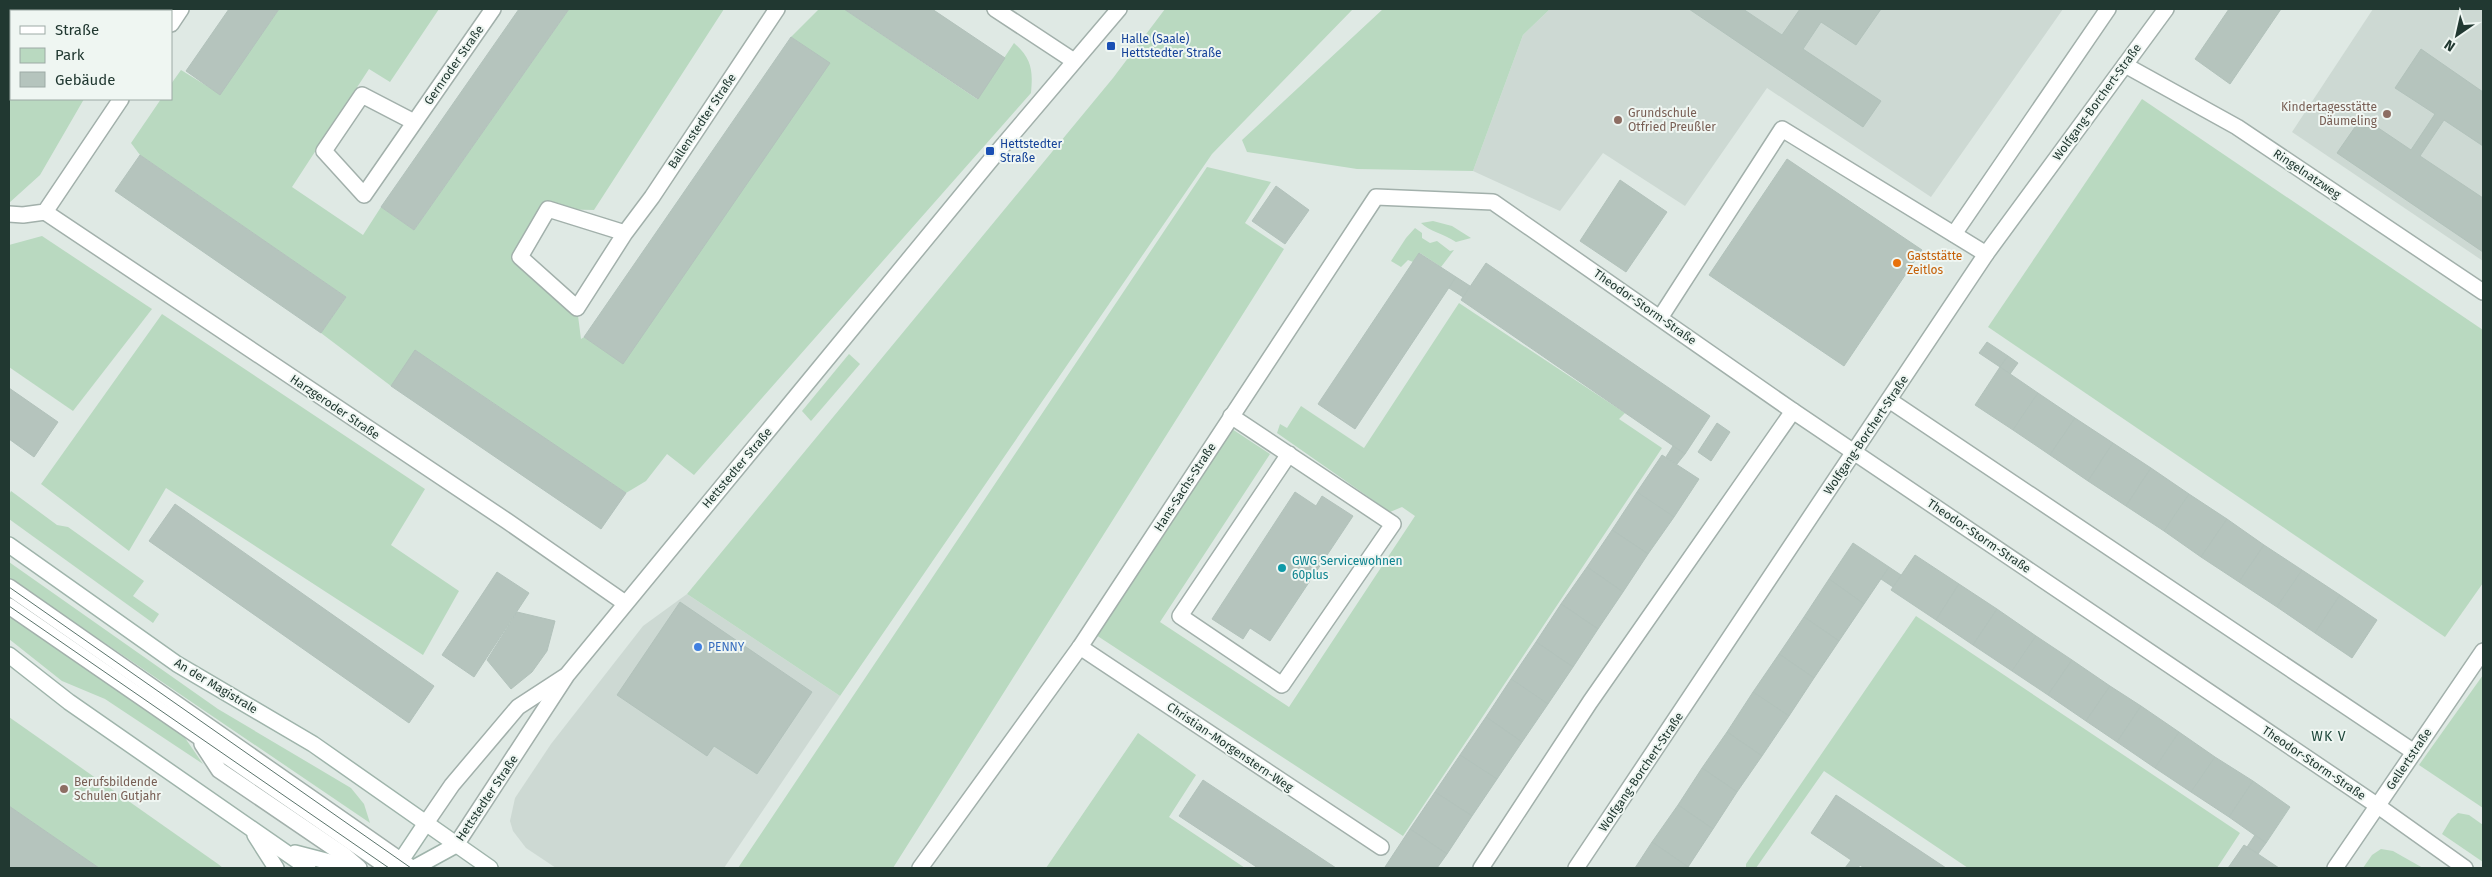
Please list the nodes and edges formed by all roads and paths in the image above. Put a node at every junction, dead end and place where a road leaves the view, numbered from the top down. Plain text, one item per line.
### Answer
1 (181, 9) edge
2 (493, 9) edge
3 (777, 9) edge
4 (995, 9) edge
5 (1119, 9) edge
6 (2108, 9) edge
7 (2166, 9) edge
8 (172, 22) edge
9 (1074, 61) junction
10 (2125, 65) junction
11 (120, 100) edge
12 (414, 122) junction
13 (1493, 202) joint
14 (44, 212) junction
15 (9, 214) edge
16 (625, 232) junction
17 (1954, 234) junction
18 (1986, 254) junction
19 (2483, 292) edge
20 (1660, 318) junction
21 (1889, 400) junction
22 (1793, 411) junction
23 (1231, 416) junction
24 (1855, 452) junction
25 (1289, 454) junction
26 (9, 545) edge
27 (9, 587) edge
28 (624, 603) junction
29 (9, 606) edge
30 (1080, 647) junction
31 (2483, 651) edge
32 (9, 655) edge
33 (567, 674) junction
34 (198, 736) junction
35 (2414, 752) junction
36 (2378, 806) junction
37 (426, 824) junction
38 (252, 829) junction
39 (456, 845) junction
40 (275, 846) junction
41 (1381, 847) dead end
42 (402, 867) edge
43 (276, 868) edge
44 (308, 868) edge
45 (353, 868) edge
46 (359, 868) edge
47 (440, 868) edge
48 (490, 868) edge
49 (920, 868) edge
50 (1481, 868) edge
51 (1576, 868) edge
52 (2335, 868) edge
53 (2465, 868) edge

1 - 8 street
2 - 12 street, Gernroder Straße
3 - 16 street, Ballenstedter Straße
4 - 9 street
5 - 9 street, Hettstedter Straße
6 - 17 street
7 - 10 street, Wolfgang-Borchert-Straße
9 - 28 street, Hettstedter Straße
10 - 18 street, Wolfgang-Borchert-Straße
10 - 19 street, Ringelnatzweg
11 - 14 street
12 - 12 street, Gernroder Straße
13 - 20 street, Theodor-Storm-Straße
13 - 23 street, Hans-Sachs-Straße
14 - 15 street
14 - 28 street, Harzgeroder Straße
16 - 16 street, Ballenstedter Straße
17 - 18 street
17 - 20 street
18 - 21 street, Wolfgang-Borchert-Straße
20 - 22 street, Theodor-Storm-Straße
21 - 24 street, Wolfgang-Borchert-Straße
21 - 35 street
22 - 24 street, Theodor-Storm-Straße
22 - 50 street
23 - 25 street
23 - 30 street, Hans-Sachs-Straße
24 - 36 street, Theodor-Storm-Straße
24 - 51 street, Wolfgang-Borchert-Straße
25 - 25 street
26 - 37 street, An der Magistrale
27 - 42 street
28 - 33 street, Hettstedter Straße
29 - 34 street
30 - 41 street, Christian-Morgenstern-Weg
30 - 49 street, Hans-Sachs-Straße
31 - 35 street, Gellertstraße
32 - 38 street
33 - 37 street, Hettstedter Straße
33 - 39 street, Hettstedter Straße
34 - 42 street
34 - 46 street
35 - 36 street, Gellertstraße
36 - 52 street, Gellertstraße
36 - 53 street, Theodor-Storm-Straße
37 - 39 street, An der Magistrale
37 - 42 street
38 - 40 street
38 - 43 street
39 - 42 street
39 - 47 street
39 - 48 street, An der Magistrale
40 - 44 street
40 - 45 street

